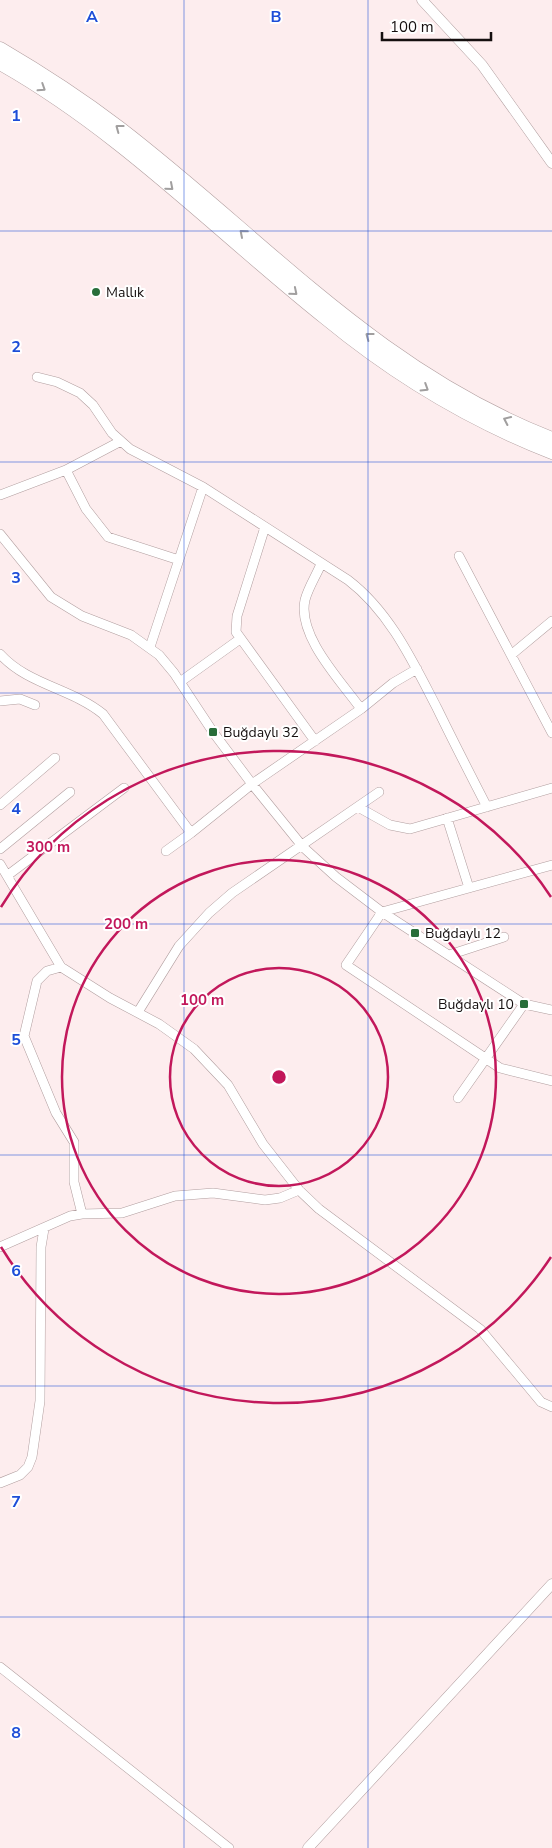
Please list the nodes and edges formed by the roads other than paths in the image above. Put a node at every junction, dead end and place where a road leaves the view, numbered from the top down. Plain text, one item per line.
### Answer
1 (422, 0) edge
2 (0, 49) edge
3 (0, 63) edge
4 (552, 164) edge
5 (38, 377) dead end
6 (552, 439) edge
7 (121, 441) junction
8 (552, 452) edge
9 (66, 470) junction
10 (203, 487) junction
11 (0, 495) edge
12 (265, 527) junction
13 (0, 534) edge
14 (459, 556) dead end
15 (179, 560) junction
16 (321, 564) junction
17 (552, 621) edge
18 (240, 640) junction
19 (150, 647) junction
20 (0, 654) edge
21 (511, 655) junction
22 (417, 669) junction
23 (180, 682) junction
24 (0, 701) edge
25 (35, 705) dead end
26 (360, 709) junction
27 (552, 733) edge
28 (315, 741) junction
29 (56, 758) dead end
30 (252, 784) junction
31 (124, 788) dead end
32 (552, 788) edge
33 (70, 792) dead end
34 (379, 792) dead end
35 (0, 806) edge
36 (358, 807) junction
37 (487, 807) junction
38 (447, 818) junction
39 (191, 833) junction
40 (303, 847) junction
41 (0, 849) edge
42 (166, 851) dead end
43 (0, 864) edge
44 (552, 864) edge
45 (8, 875) junction
46 (469, 888) junction
47 (382, 912) junction
48 (504, 937) dead end
49 (449, 955) junction
50 (61, 967) junction
51 (524, 1004) junction
52 (552, 1010) edge
53 (138, 1012) junction
54 (486, 1058) junction
55 (552, 1080) edge
56 (458, 1098) dead end
57 (299, 1190) junction
58 (82, 1214) junction
59 (44, 1229) junction
60 (2, 1248) edge
61 (552, 1407) edge
62 (0, 1483) edge
63 (552, 1584) edge
64 (0, 1667) edge
65 (230, 1848) edge
66 (308, 1848) edge

1 - 4 street
6 -> 2 highway
3 -> 8 highway
5 - 7 street
7 - 9 street
7 - 10 street
9 - 11 street
9 - 15 street
10 - 12 street
10 - 15 street
12 - 16 street
12 - 18 street
13 - 19 street
14 - 21 street
15 - 19 street
16 - 22 street
16 - 26 street
17 - 21 street
18 - 23 street
18 - 28 street
19 - 23 street
20 - 39 street
21 - 27 street
22 - 26 street
22 - 37 street
23 - 30 street
24 - 25 street
26 - 28 street
28 - 30 street
29 - 35 street
30 - 39 street
30 - 40 street
31 - 45 street
32 - 37 street
33 - 41 street
34 - 36 street
36 - 38 street
36 - 40 street
37 - 38 street
38 - 46 street
39 - 42 street
40 - 47 street
40 - 53 street
43 - 45 street
44 - 46 street
45 - 50 street
46 - 47 street
47 - 49 street
47 - 54 street
48 - 49 street
49 - 51 street
50 - 53 street
50 - 58 street
51 - 52 street
51 - 54 street
53 - 57 street
54 - 55 street
54 - 56 street
57 - 58 street
57 - 61 street
58 - 59 street
59 - 60 street
59 - 62 street
63 - 66 street
64 - 65 street

